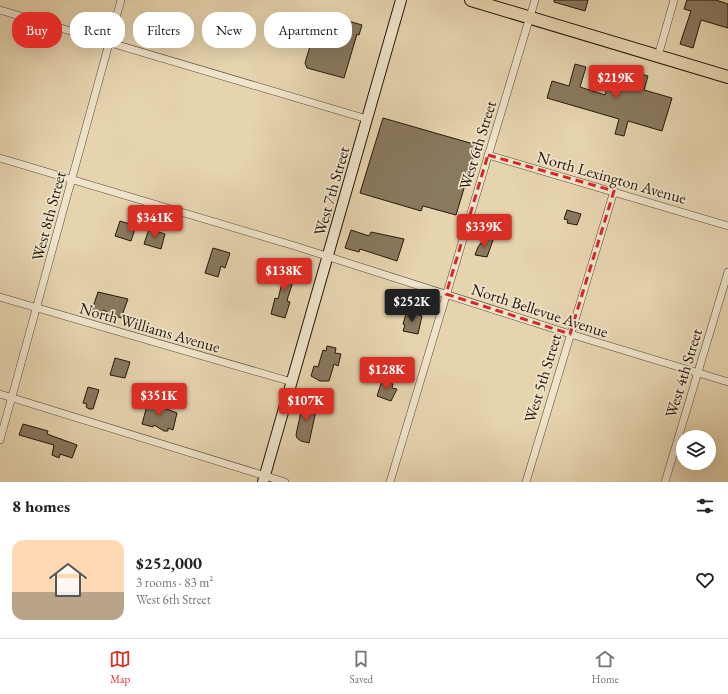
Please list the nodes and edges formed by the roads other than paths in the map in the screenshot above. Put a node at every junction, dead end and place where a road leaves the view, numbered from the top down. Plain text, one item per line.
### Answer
1 (121, 0) edge
2 (401, 0) edge
3 (472, 0) edge
4 (535, 0) edge
5 (674, 0) edge
6 (0, 10) edge
7 (118, 12) edge
8 (530, 18) junction
9 (70, 31) edge
10 (108, 48) edge
11 (125, 48) edge
12 (658, 56) junction
13 (728, 77) edge
14 (367, 119) junction
15 (488, 155) junction
16 (0, 158) edge
17 (72, 180) junction
18 (614, 191) junction
19 (728, 226) edge
20 (328, 257) junction
21 (728, 272) edge
22 (446, 294) junction
23 (0, 297) edge
24 (37, 309) junction
25 (570, 334) junction
26 (698, 373) junction
27 (292, 382) junction
28 (728, 382) edge
29 (0, 394) edge
30 (12, 398) junction
31 (0, 440) edge
32 (264, 479) edge
33 (285, 482) edge
34 (390, 482) edge
35 (526, 482) edge
36 (665, 482) edge

1 - 7 street, West 8th Street
2 - 14 main road, West 7th Street
3 - 8 highway
4 - 8 street, West 6th Street
5 - 12 street
6 - 9 street
8 - 12 highway
8 - 15 street, West 6th Street
10 - 17 street, West 8th Street
11 - 14 street
12 - 13 highway
14 - 20 main road, West 7th Street
15 - 18 street, North Lexington Avenue
15 - 22 street, West 6th Street
16 - 17 street, North Bellevue Avenue
17 - 20 street, North Bellevue Avenue
17 - 24 street, West 8th Street
18 - 19 street, North Lexington Avenue
18 - 25 street, West 5th Street
20 - 22 street, North Bellevue Avenue
20 - 27 main road, West 7th Street
21 - 26 street, West 4th Street
22 - 25 street, North Bellevue Avenue
22 - 34 street, West 6th Street
23 - 24 street, North Williams Avenue
24 - 27 street, North Williams Avenue
24 - 30 street, West 8th Street
25 - 26 street, North Bellevue Avenue
25 - 35 street, West 5th Street
26 - 28 street, North Bellevue Avenue
26 - 36 street, West 4th Street
27 - 32 main road, West 7th Street
29 - 30 street
30 - 31 street, West 8th Street
30 - 32 street
32 - 33 street

